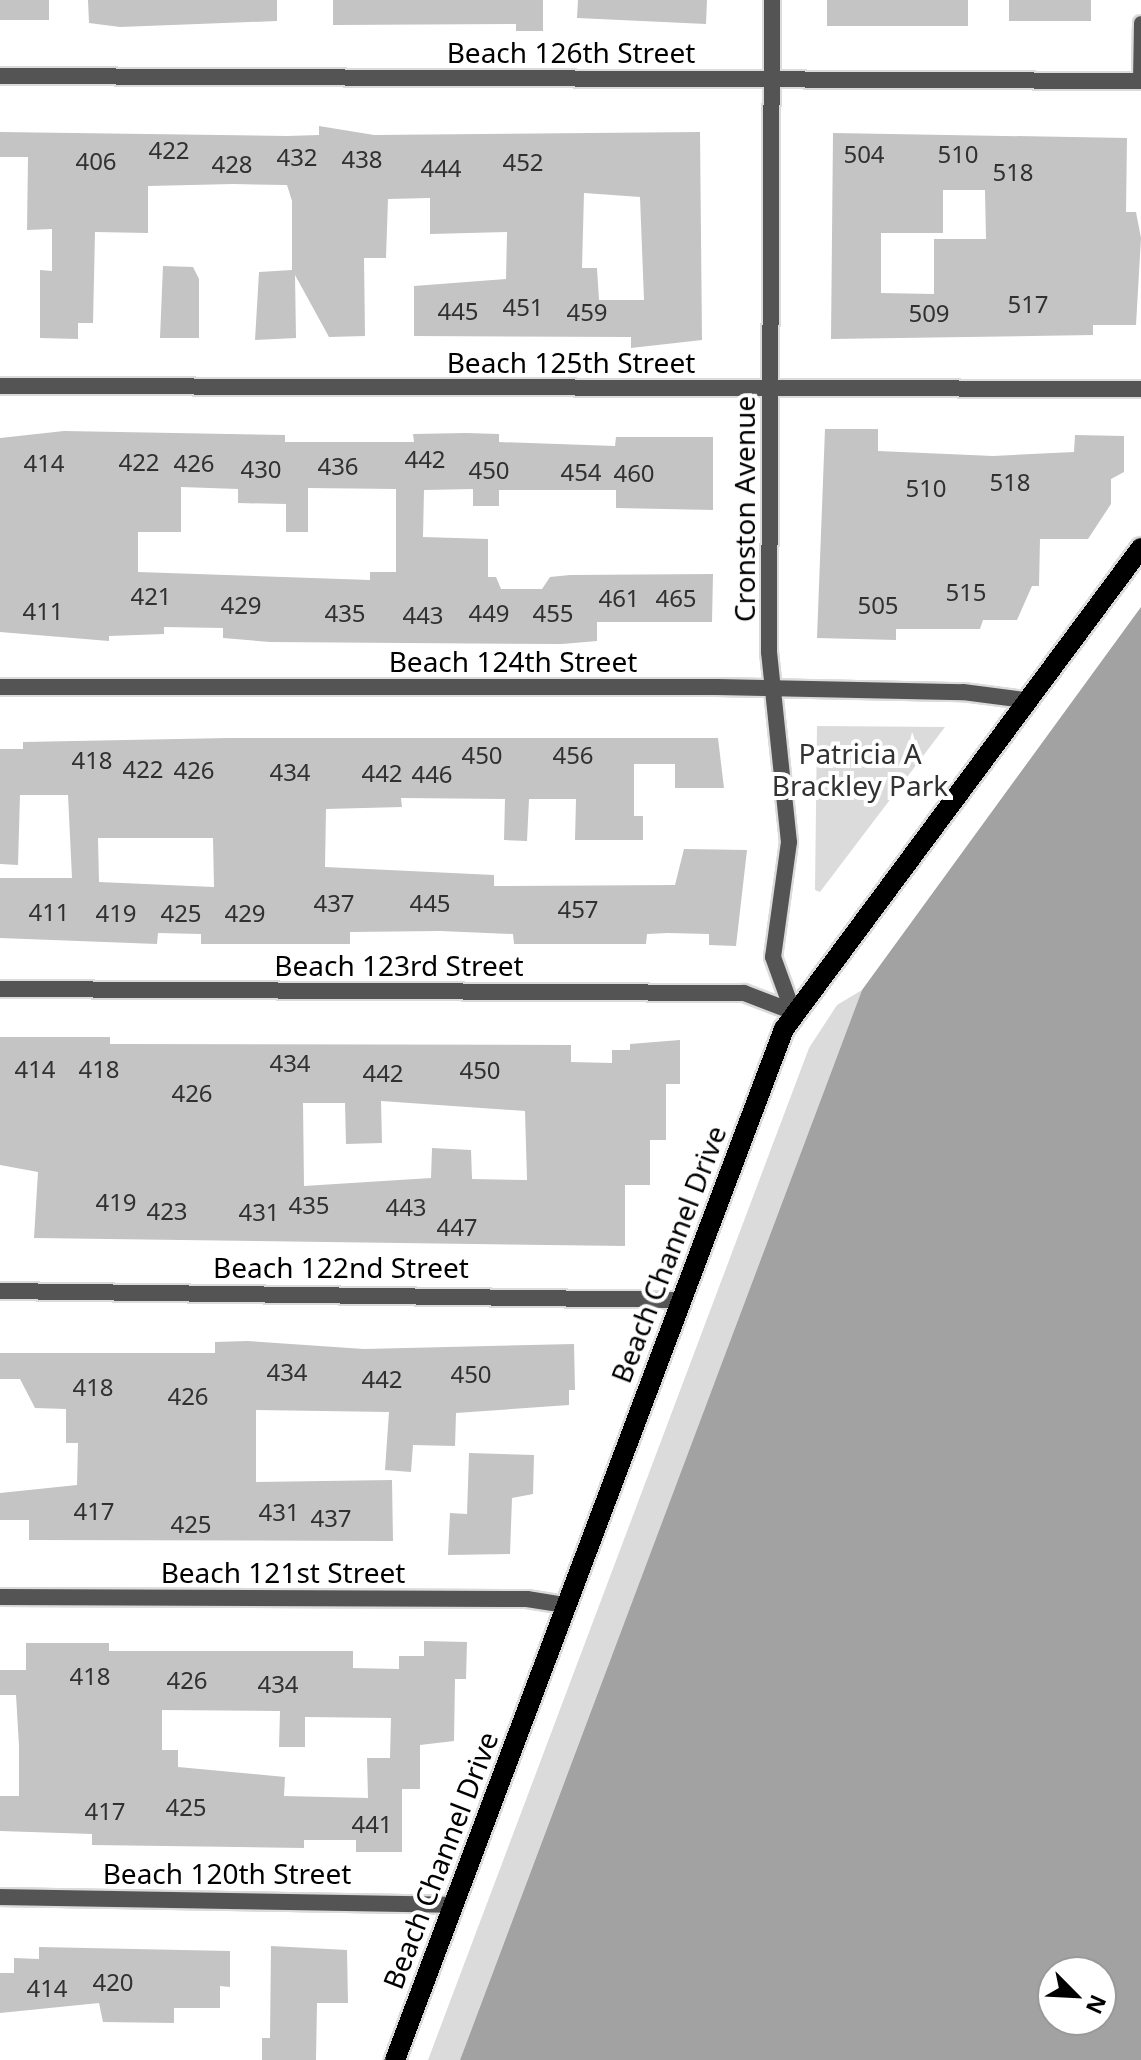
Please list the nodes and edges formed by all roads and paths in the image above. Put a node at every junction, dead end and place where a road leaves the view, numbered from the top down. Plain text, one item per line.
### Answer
1 (772, 0) edge
2 (1141, 23) edge
3 (0, 76) edge
4 (772, 79) junction
5 (1140, 81) edge
6 (0, 386) edge
7 (770, 389) junction
8 (1141, 389) edge
9 (1141, 548) edge
10 (0, 687) edge
11 (772, 688) junction
12 (1025, 700) junction
13 (0, 989) edge
14 (793, 1012) junction
15 (0, 1291) edge
16 (681, 1300) junction
17 (0, 1597) edge
18 (566, 1605) junction
19 (0, 1897) edge
20 (454, 1905) junction
21 (395, 2060) edge

1 - 4 street, Cronston Avenue
2 - 5 lane
3 - 4 street, Beach 126th Street
4 - 5 street, Beach 126th Street
4 - 7 street, Cronston Avenue
6 - 7 street, Beach 125th Street
7 - 8 street, Beach 125th Street
7 - 11 street, Cronston Avenue
9 - 12 main road, Beach Channel Drive
10 - 11 street, Beach 124th Street
11 - 12 street, Beach 124th Street
11 - 14 street, Cronston Avenue
12 - 14 main road, Beach Channel Drive
13 - 14 street, Beach 123rd Street
14 - 16 main road, Beach Channel Drive
15 - 16 street, Beach 122nd Street
16 - 18 main road, Beach Channel Drive
17 - 18 street, Beach 121st Street
18 - 20 main road, Beach Channel Drive
19 - 20 street, Beach 120th Street
20 - 21 main road, Beach Channel Drive

